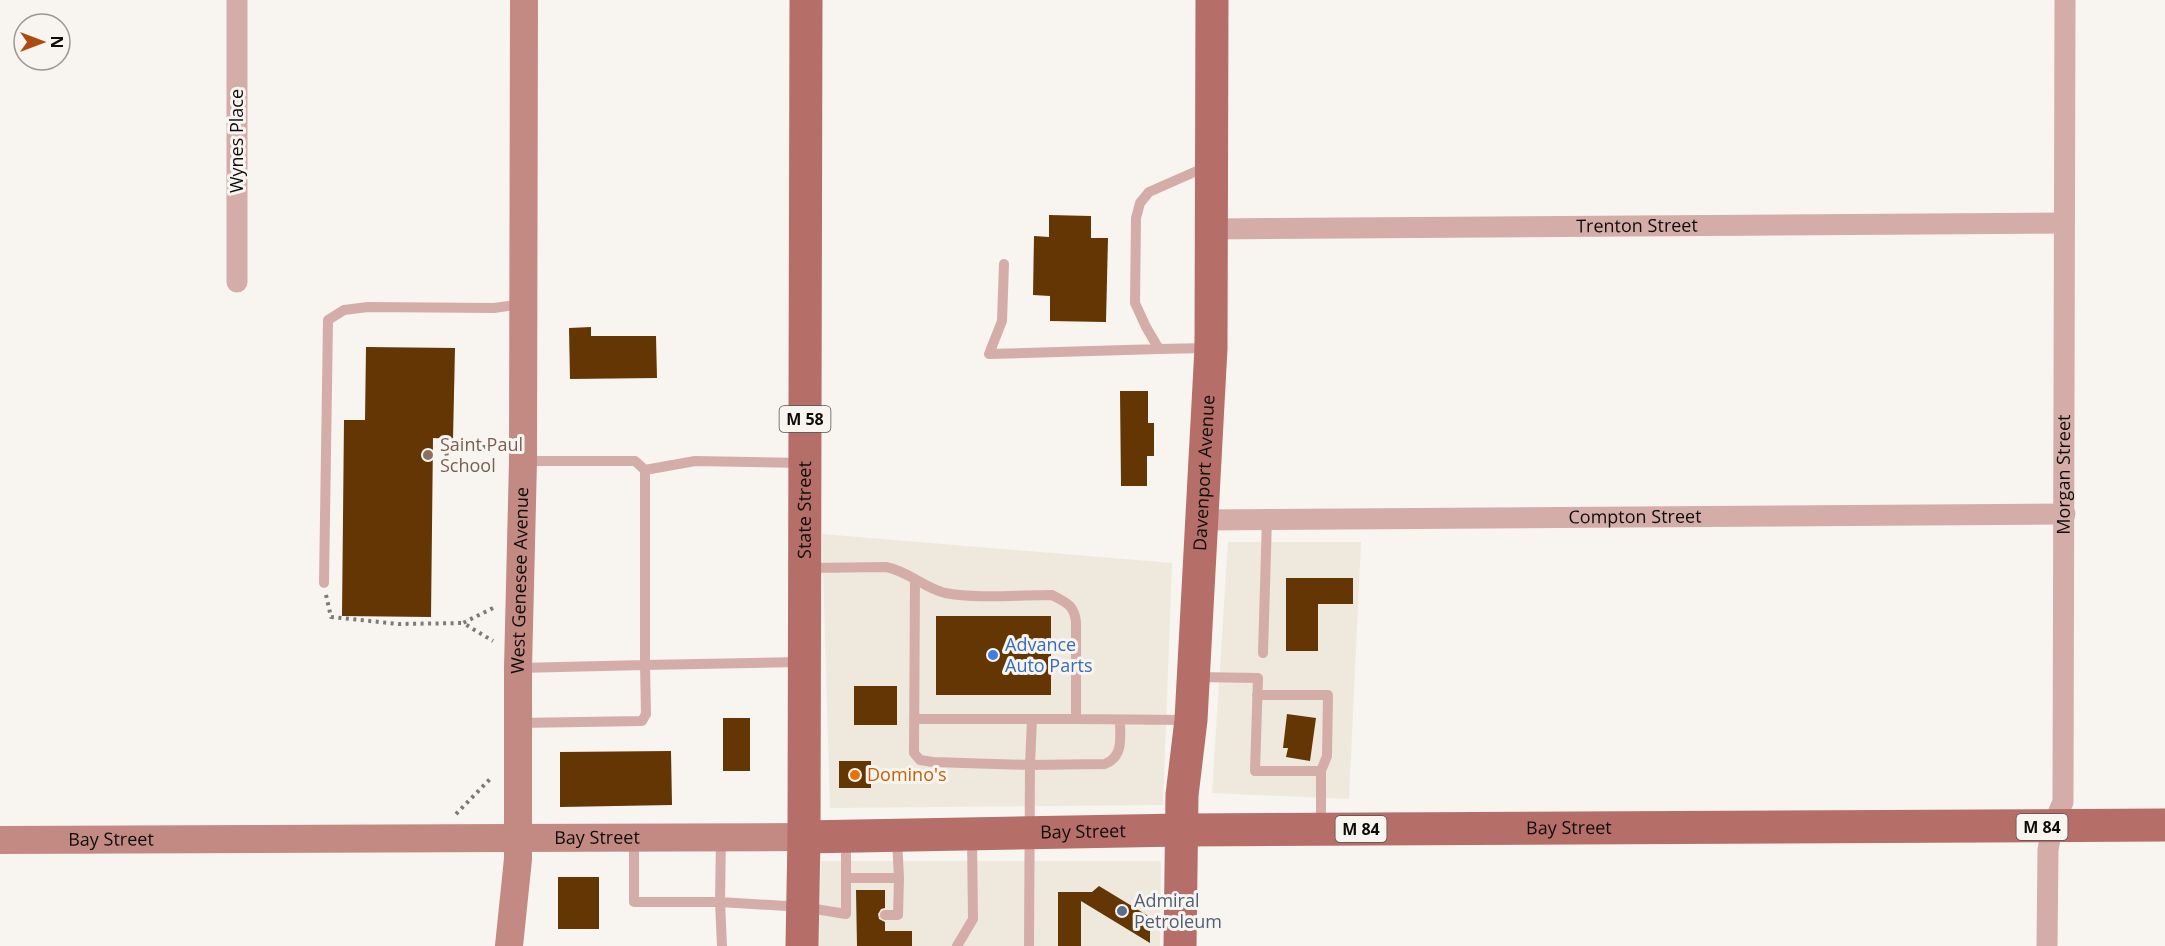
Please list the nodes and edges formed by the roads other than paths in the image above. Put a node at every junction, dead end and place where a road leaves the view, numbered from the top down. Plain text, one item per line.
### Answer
1 (237, 0) edge
2 (524, 0) edge
3 (806, 0) edge
4 (1212, 0) edge
5 (2065, 0) edge
6 (1211, 165) junction
7 (2064, 224) junction
8 (1211, 229) junction
9 (1004, 264) dead end
10 (237, 282) dead end
11 (523, 304) junction
12 (1211, 348) junction
13 (1159, 349) junction
14 (524, 461) junction
15 (805, 463) junction
16 (645, 470) junction
17 (2065, 514) junction
18 (1267, 519) junction
19 (1203, 520) junction
20 (805, 568) junction
21 (915, 579) junction
22 (324, 583) road end
23 (1263, 652) dead end
24 (805, 662) junction
25 (645, 665) junction
26 (518, 668) junction
27 (1194, 677) junction
28 (1257, 695) junction
29 (914, 719) junction
30 (1032, 719) junction
31 (1076, 719) junction
32 (1120, 720) junction
33 (1191, 720) junction
34 (519, 723) junction
35 (1030, 765) junction
36 (1322, 771) junction
37 (2165, 825) edge
38 (2052, 827) junction
39 (1321, 829) junction
40 (1181, 830) junction
41 (972, 832) junction
42 (1031, 833) junction
43 (897, 835) junction
44 (846, 836) junction
45 (517, 837) junction
46 (634, 837) junction
47 (721, 837) junction
48 (804, 837) junction
49 (0, 840) edge
50 (846, 878) junction
51 (899, 878) junction
52 (720, 903) junction
53 (803, 907) junction
54 (885, 915) dead end
55 (509, 946) edge
56 (722, 946) edge
57 (802, 946) edge
58 (957, 946) edge
59 (1029, 946) edge
60 (1180, 946) edge
61 (2047, 946) edge

1 - 10 street, Wynes Place
2 - 11 street, West Genesee Avenue
3 - 15 main road, State Street / M 58
4 - 6 main road, Davenport Avenue
5 - 7 street, Morgan Street
6 - 8 main road, Davenport Avenue
6 - 13 lane
7 - 8 street, Trenton Street
7 - 17 street, Morgan Street
8 - 12 main road, Davenport Avenue
9 - 13 lane
11 - 14 street, West Genesee Avenue
11 - 22 lane
12 - 13 lane
12 - 19 main road, Davenport Avenue
14 - 16 lane
14 - 26 street, West Genesee Avenue
15 - 16 lane
15 - 20 main road, State Street / M 58
16 - 25 lane
17 - 18 street, Compton Street
17 - 38 street, Morgan Street
18 - 19 street, Compton Street
18 - 23 lane
19 - 27 main road, Davenport Avenue
20 - 21 lane
20 - 24 main road, State Street / M 58
21 - 29 lane
21 - 31 lane
24 - 25 lane
24 - 48 main road, State Street / M 58
25 - 26 lane
25 - 34 lane
26 - 34 street, West Genesee Avenue
27 - 28 lane
27 - 33 main road, Davenport Avenue
28 - 36 lane
28 - 36 lane
29 - 30 lane
29 - 35 lane
30 - 31 lane
30 - 35 lane
31 - 32 lane
32 - 33 lane
32 - 35 lane
33 - 40 main road, Davenport Avenue
34 - 45 street, West Genesee Avenue
35 - 42 lane
36 - 39 lane
37 - 38 main road, Bay Street / M 84
38 - 39 main road, Bay Street / M 84
38 - 61 street, Morgan Street
39 - 40 main road, Bay Street / M 84
40 - 42 main road, Bay Street / M 84
40 - 60 main road, Davenport Avenue
41 - 42 main road, Bay Street / M 84
41 - 43 main road, Bay Street / M 84
41 - 58 lane
42 - 59 lane
43 - 44 main road, Bay Street / M 84
43 - 51 lane
44 - 48 main road, Bay Street / M 84
44 - 50 lane
45 - 46 street, Bay Street
45 - 49 street, Bay Street
45 - 55 street, West Genesee Avenue
46 - 47 street, Bay Street
46 - 52 lane
47 - 48 street, Bay Street
47 - 52 lane
48 - 53 main road, State Street / M 58
50 - 51 lane
50 - 53 lane
51 - 54 lane
52 - 53 lane
52 - 56 lane
53 - 57 main road, State Street / M 58

